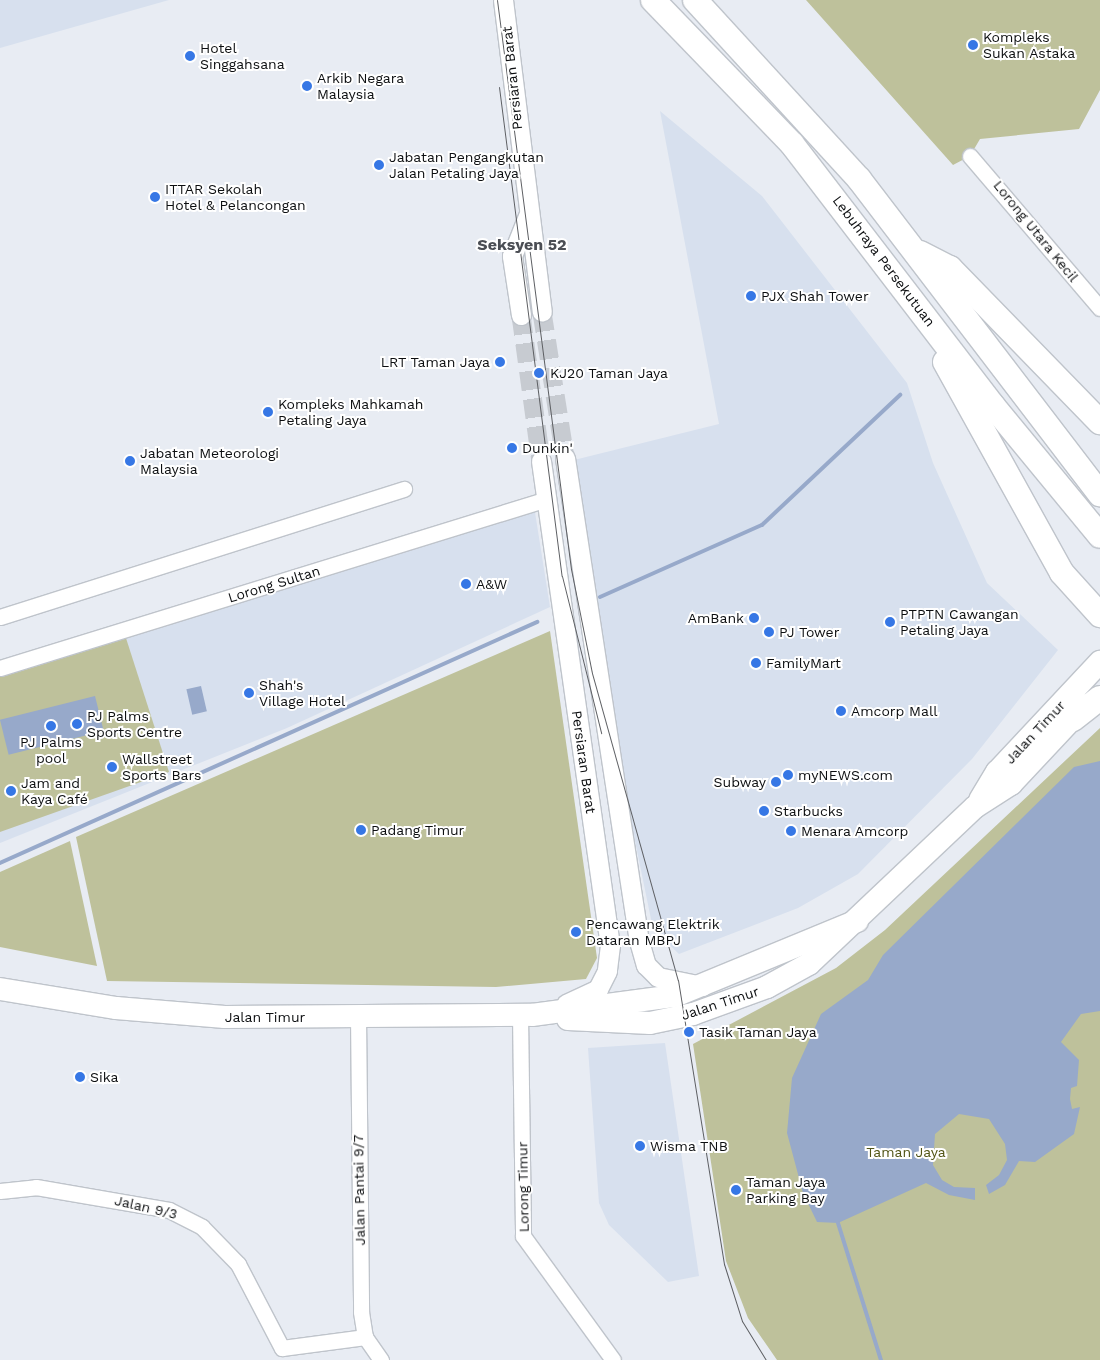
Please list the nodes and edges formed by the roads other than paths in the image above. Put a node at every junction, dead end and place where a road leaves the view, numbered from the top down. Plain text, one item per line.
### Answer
1 (503, 0) edge
2 (653, 0) edge
3 (695, 0) edge
4 (970, 156) dead end
5 (528, 216) junction
6 (917, 252) junction
7 (895, 275) junction
8 (1100, 308) edge
9 (542, 312) tunnel mouth
10 (521, 314) tunnel mouth
11 (1100, 422) edge
12 (565, 458) tunnel mouth
13 (542, 462) tunnel mouth
14 (404, 489) dead end
15 (1100, 494) edge
16 (547, 499) junction
17 (1100, 536) edge
18 (1100, 615) edge
19 (0, 617) edge
20 (1100, 662) edge
21 (0, 668) edge
22 (1100, 689) edge
23 (1100, 698) edge
24 (1073, 719) junction
25 (976, 807) junction
26 (857, 921) junction
27 (704, 986) junction
28 (0, 989) edge
29 (358, 1015) junction
30 (526, 1015) junction
31 (0, 1191) edge
32 (365, 1337) junction
33 (281, 1354) edge
34 (381, 1360) edge
35 (612, 1360) edge

1 - 5 street, Persiaran Barat
2 - 7 highway, Lebuhraya Persekutuan
3 - 6 highway, Lebuhraya Persekutuan
4 - 8 street, Lorong Utara Kecil
5 - 9 street, Persiaran Barat
5 - 10 street, Persiaran Barat
6 - 11 highway
6 - 15 highway, Lebuhraya Persekutuan
7 - 17 highway, Lebuhraya Persekutuan
7 - 18 highway
12 - 27 street, Persiaran Barat
13 - 16 street, Persiaran Barat
14 - 19 street
16 - 21 street, Lorong Sultan
16 - 30 street, Persiaran Barat
20 - 25 main road, Jalan Timur
22 - 24 main road, Jalan Timur
23 - 24 highway
24 - 25 main road, Jalan Timur
25 - 26 main road, Jalan Timur
26 - 27 main road, Jalan Timur
26 - 30 main road, Jalan Timur
27 - 30 main road, Jalan Timur
28 - 29 main road, Jalan Timur
29 - 30 main road, Jalan Timur
29 - 32 street, Jalan Pantai 9/7
30 - 35 street, Lorong Timur
31 - 33 street, Jalan 9/3
32 - 33 street, Jalan 9/3
32 - 34 street, Jalan Pantai 9/7

